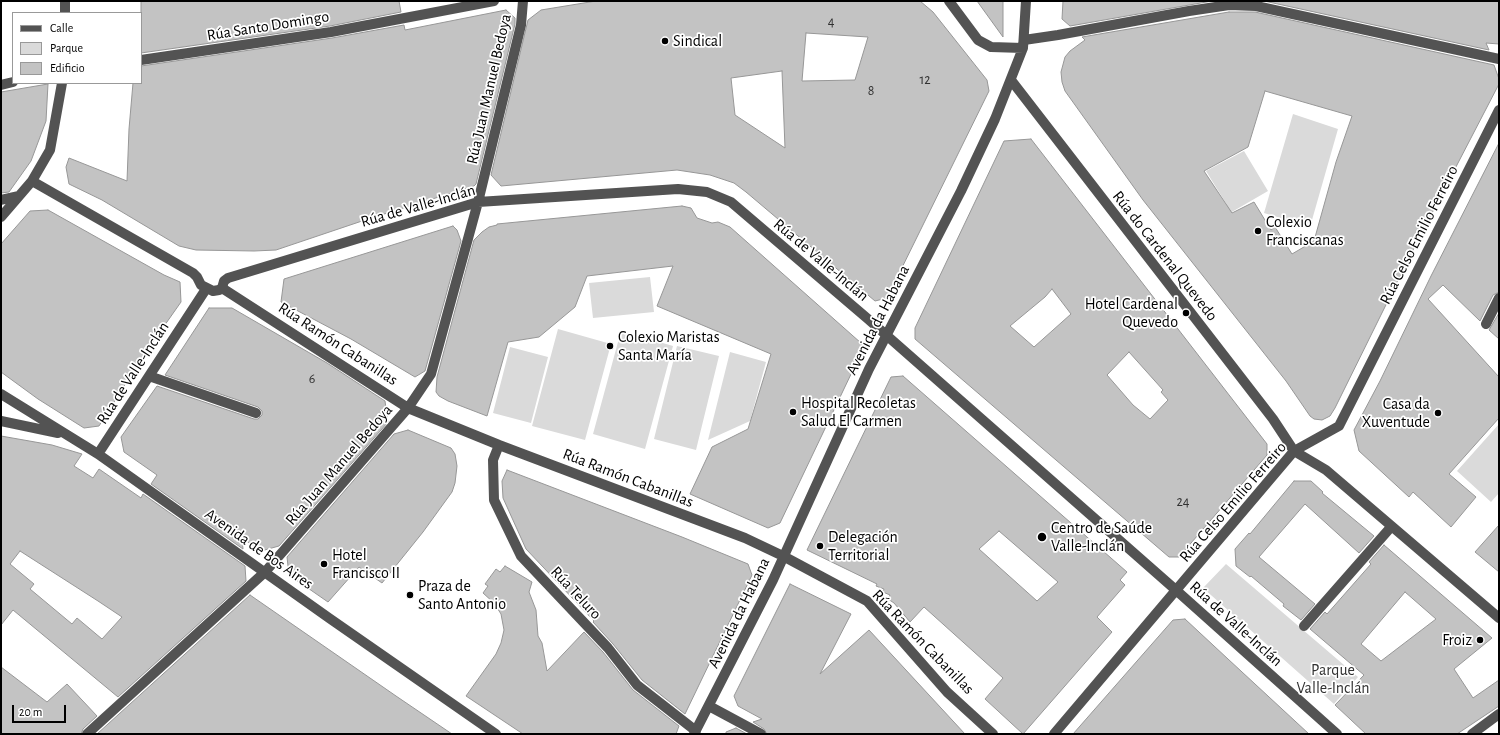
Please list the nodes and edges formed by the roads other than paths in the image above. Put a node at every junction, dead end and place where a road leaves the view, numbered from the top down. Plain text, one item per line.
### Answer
1 (65, 1) edge
2 (494, 1) edge
3 (523, 1) edge
4 (949, 1) edge
5 (1026, 1) edge
6 (65, 12) edge
7 (1023, 44) junction
8 (142, 60) edge
9 (1499, 60) edge
10 (1011, 80) junction
11 (12, 82) edge
12 (62, 84) edge
13 (1, 85) edge
14 (1499, 110) edge
15 (32, 181) junction
16 (18, 196) junction
17 (1, 200) edge
18 (478, 202) junction
19 (1, 217) edge
20 (222, 288) junction
21 (206, 289) junction
22 (1499, 298) edge
23 (1486, 324) dead end
24 (886, 336) junction
25 (149, 376) junction
26 (1, 394) edge
27 (408, 408) junction
28 (256, 413) dead end
29 (1, 422) edge
30 (66, 435) junction
31 (499, 444) junction
32 (1294, 451) junction
33 (98, 454) junction
34 (1391, 527) junction
35 (783, 556) junction
36 (265, 572) junction
37 (1177, 591) junction
38 (1499, 618) edge
39 (1304, 626) dead end
40 (710, 706) junction
41 (1499, 714) edge
42 (695, 733) edge
43 (87, 734) edge
44 (496, 734) edge
45 (762, 734) edge
46 (993, 734) edge
47 (1054, 734) edge
48 (1337, 734) edge
49 (1472, 734) edge

1 - 6 street
2 - 8 street, Rúa Santo Domingo
3 - 18 street, Rúa Juan Manuel Bedoya
4 - 7 street
5 - 7 street, Avenida da Habana
7 - 9 street
7 - 10 street, Avenida da Habana
10 - 24 street, Avenida da Habana
10 - 32 street, Rúa do Cardenal Quevedo
11 - 13 street
12 - 15 street
14 - 32 street, Rúa Celso Emilio Ferreiro
15 - 16 street
15 - 21 street
16 - 17 street
16 - 19 street
18 - 20 street, Rúa de Valle-Inclán
18 - 24 street, Rúa de Valle-Inclán
18 - 27 street, Rúa Juan Manuel Bedoya
20 - 21 street
20 - 27 street, Rúa Ramón Cabanillas
21 - 25 street, Rúa de Valle-Inclán
22 - 23 street
24 - 35 street, Avenida da Habana
24 - 37 street, Rúa de Valle-Inclán
25 - 28 street
25 - 33 street, Rúa de Valle-Inclán
26 - 30 street, Avenida de Bos Aires
27 - 31 street, Rúa Ramón Cabanillas
27 - 36 street, Rúa Juan Manuel Bedoya
29 - 30 street
30 - 33 street, Avenida de Bos Aires
31 - 35 street, Rúa Ramón Cabanillas
31 - 42 street, Rúa Teluro
32 - 34 street
32 - 37 street, Rúa Celso Emilio Ferreiro
33 - 36 street, Avenida de Bos Aires
34 - 38 street
34 - 39 street
35 - 40 street, Avenida da Habana
35 - 46 street, Rúa Ramón Cabanillas
36 - 43 street, Rúa Juan Manuel Bedoya
36 - 44 street, Avenida de Bos Aires
37 - 47 street, Rúa Celso Emilio Ferreiro
37 - 48 street, Rúa de Valle-Inclán
40 - 42 street, Avenida da Habana
40 - 45 street
41 - 49 street

